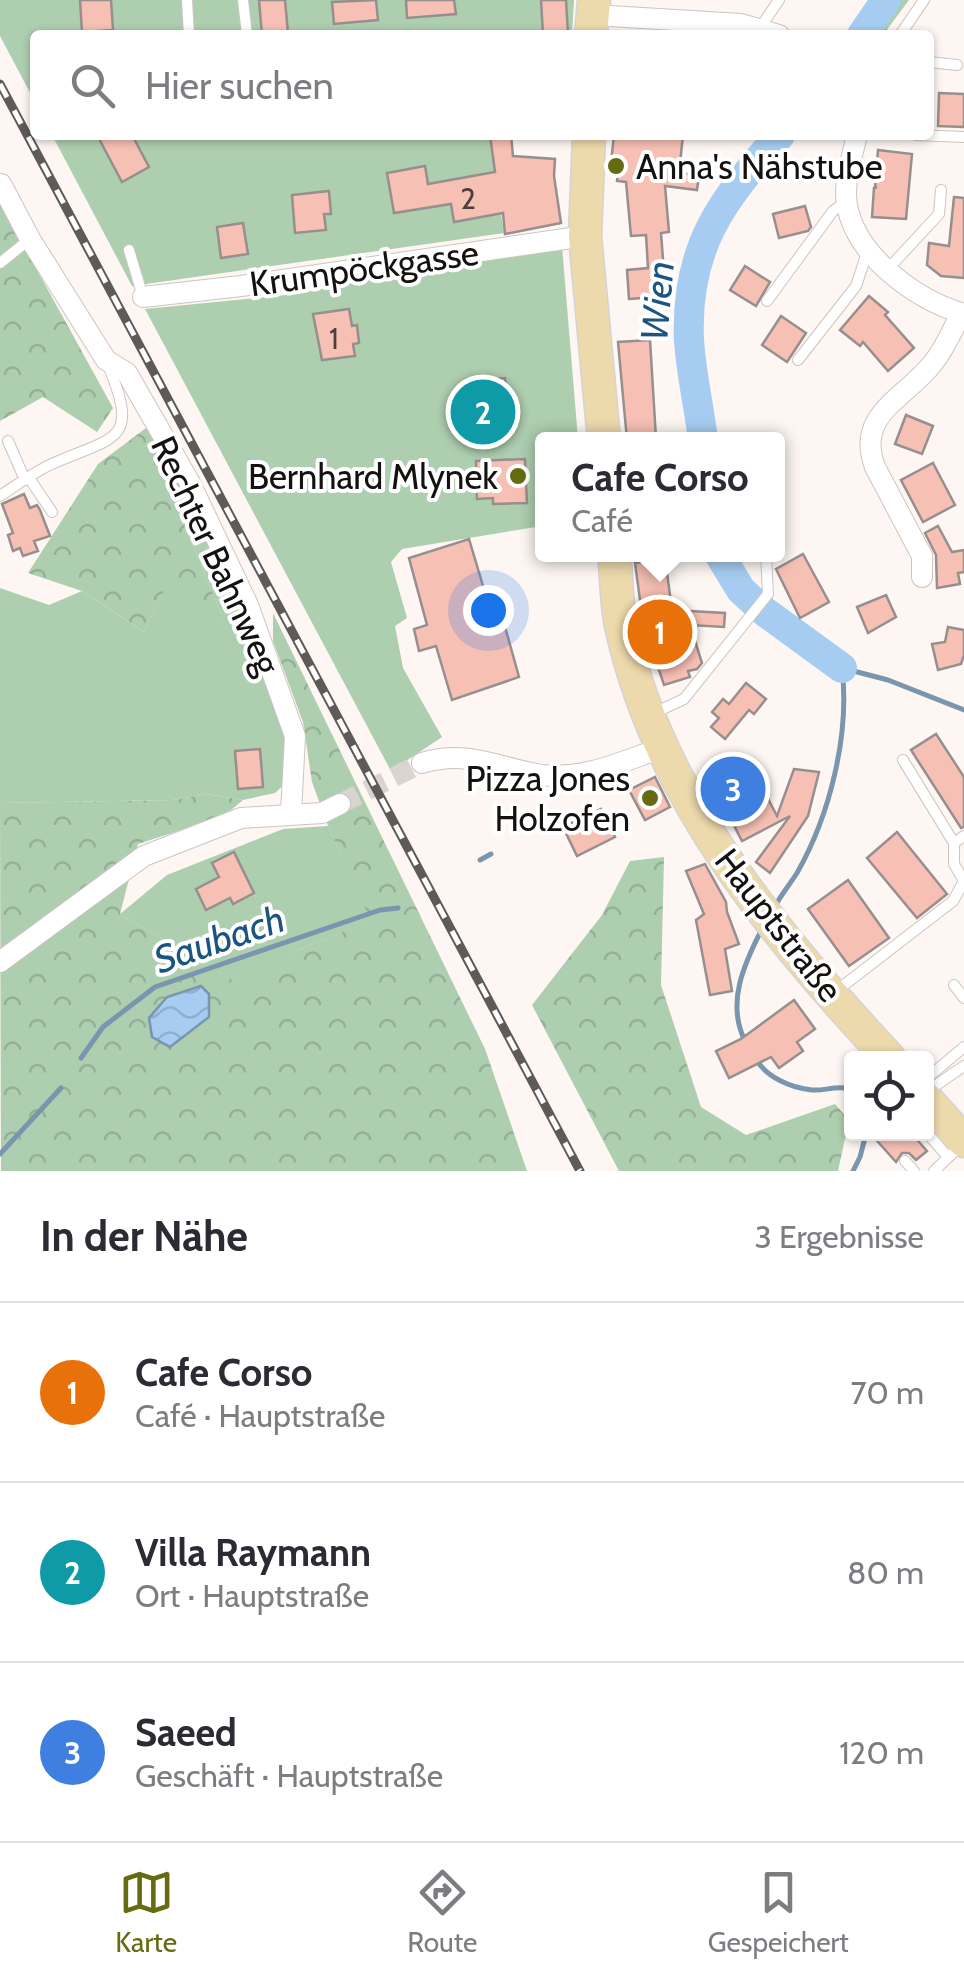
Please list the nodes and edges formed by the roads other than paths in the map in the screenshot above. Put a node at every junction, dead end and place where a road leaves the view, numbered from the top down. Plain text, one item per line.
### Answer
1 (187, 0) edge
2 (243, 0) edge
3 (779, 0) edge
4 (924, 0) edge
5 (593, 17) edge
6 (189, 30) edge
7 (246, 30) edge
8 (762, 30) edge
9 (770, 30) edge
10 (903, 30) edge
11 (934, 62) edge
12 (957, 64) dead end
13 (934, 135) edge
14 (964, 136) edge
15 (589, 140) edge
16 (856, 140) edge
17 (0, 183) edge
18 (941, 190) dead end
19 (846, 202) junction
20 (585, 236) junction
21 (30, 240) junction
22 (129, 250) dead end
23 (868, 250) junction
24 (0, 263) edge
25 (888, 268) junction
26 (143, 297) joint
27 (767, 301) dead end
28 (962, 314) edge
29 (106, 360) junction
30 (798, 360) dead end
31 (603, 432) edge
32 (8, 441) dead end
33 (27, 479) junction
34 (0, 496) edge
35 (52, 512) dead end
36 (615, 562) edge
37 (766, 562) edge
38 (922, 578) dead end
39 (650, 714) junction
40 (662, 748) junction
41 (902, 760) dead end
42 (422, 763) tunnel mouth
43 (340, 804) tunnel mouth
44 (292, 814) junction
45 (959, 840) edge
46 (0, 962) edge
47 (954, 985) dead end
48 (830, 995) junction
49 (964, 998) edge
50 (964, 1048) edge
51 (883, 1051) edge
52 (964, 1066) edge
53 (934, 1072) edge
54 (934, 1089) edge
55 (934, 1107) edge
56 (934, 1135) edge
57 (959, 1146) edge
58 (904, 1161) dead end
59 (914, 1171) edge
60 (934, 1171) edge

1 - 6 lane
2 - 7 lane
3 - 9 lane
4 - 10 lane
5 - 8 street
11 - 12 lane
13 - 14 lane
15 - 20 main road
16 - 19 street
17 - 21 street
18 - 25 lane
19 - 23 street
19 - 27 lane
20 - 26 street, Krumpöckgasse
20 - 31 main road
21 - 24 lane
21 - 29 street, Rechter Bahnweg
22 - 26 lane
23 - 25 street
23 - 30 lane
25 - 28 street
28 - 38 street
29 - 33 lane
29 - 44 street, Rechter Bahnweg
32 - 33 lane
33 - 34 lane
33 - 35 lane
36 - 39 main road, Hauptstraße
37 - 39 lane
39 - 40 main road, Hauptstraße
40 - 42 street
40 - 48 main road, Hauptstraße
41 - 45 lane
43 - 44 street
44 - 46 street
45 - 48 lane
47 - 49 lane
48 - 51 main road, Hauptstraße
50 - 53 lane
52 - 54 lane
55 - 57 main road
56 - 57 lane
57 - 60 lane
58 - 59 lane

